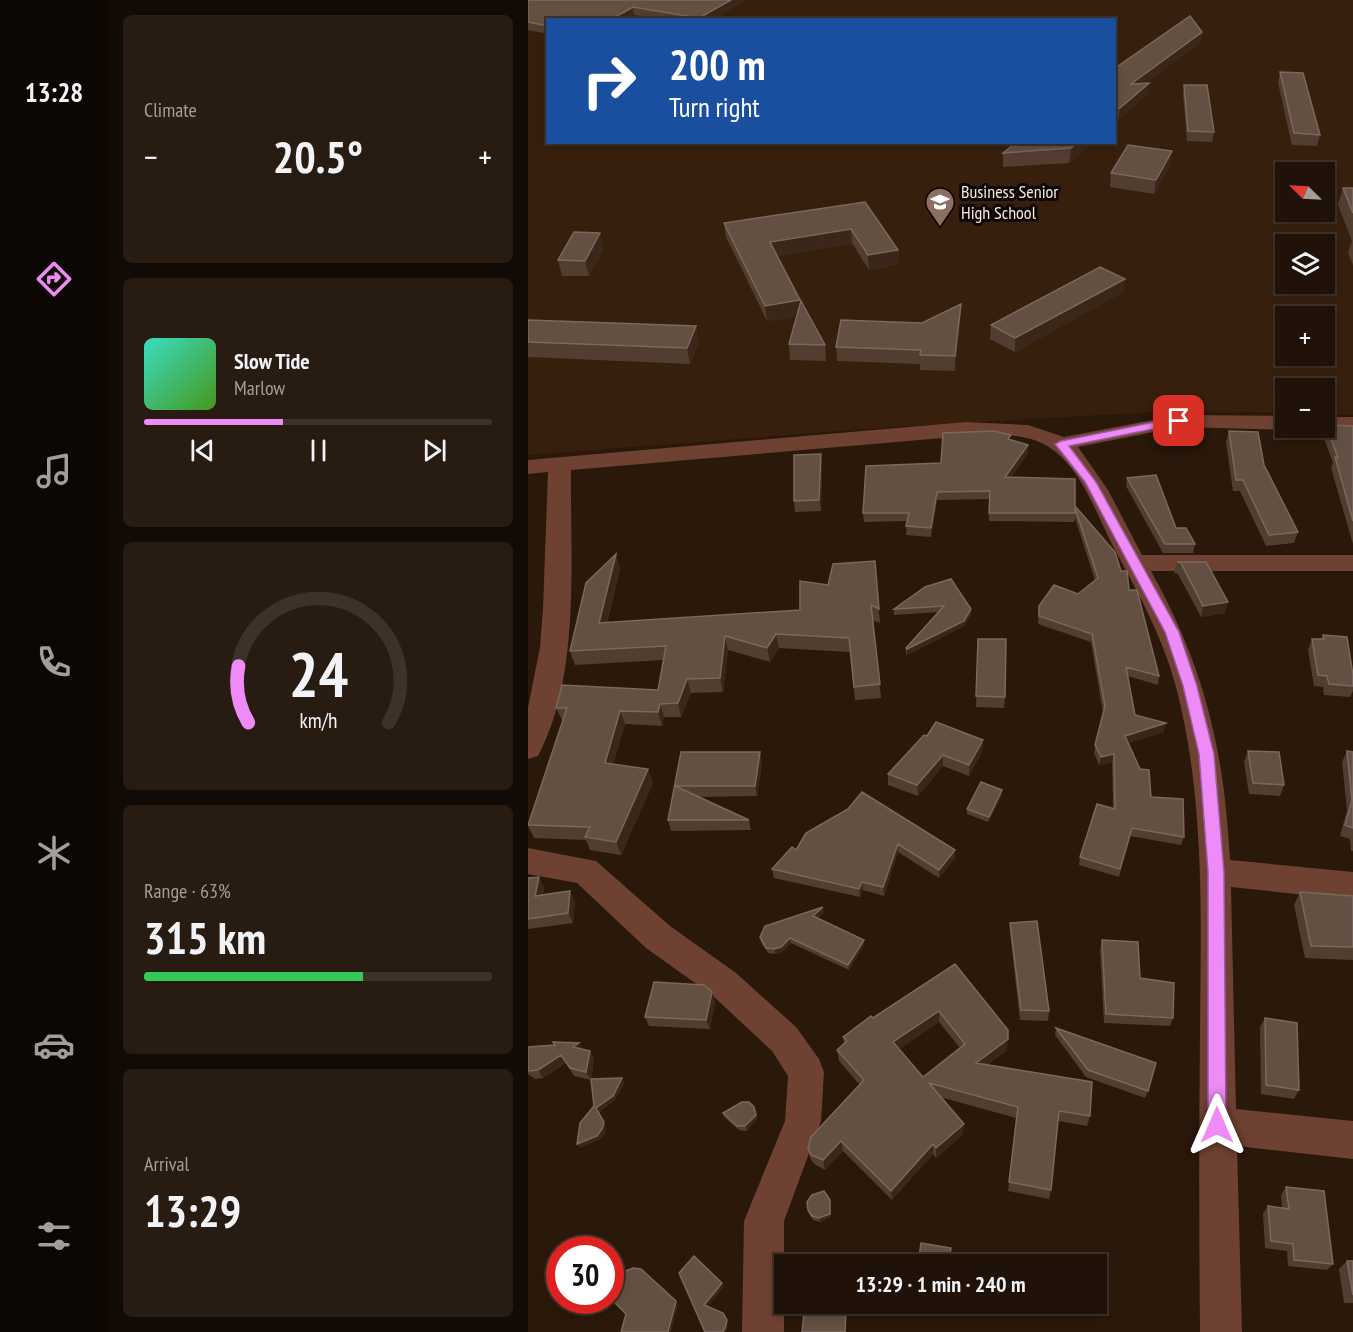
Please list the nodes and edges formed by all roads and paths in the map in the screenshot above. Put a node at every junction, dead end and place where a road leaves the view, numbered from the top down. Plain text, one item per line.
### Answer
1 (1275, 423) edge
2 (1335, 423) edge
3 (1353, 424) edge
4 (1061, 444) junction
5 (560, 463) junction
6 (528, 467) edge
7 (1136, 563) junction
8 (1353, 563) edge
9 (528, 748) edge
10 (528, 861) edge
11 (1216, 872) junction
12 (1353, 886) edge
13 (1217, 1125) junction
14 (1353, 1140) edge
15 (763, 1332) edge
16 (1221, 1332) edge

1 - 4 street
2 - 3 street
4 - 5 street
4 - 7 street
5 - 6 street
5 - 9 street
7 - 8 street
7 - 11 street
10 - 15 street
11 - 12 street
11 - 13 street
13 - 14 street
13 - 16 street

